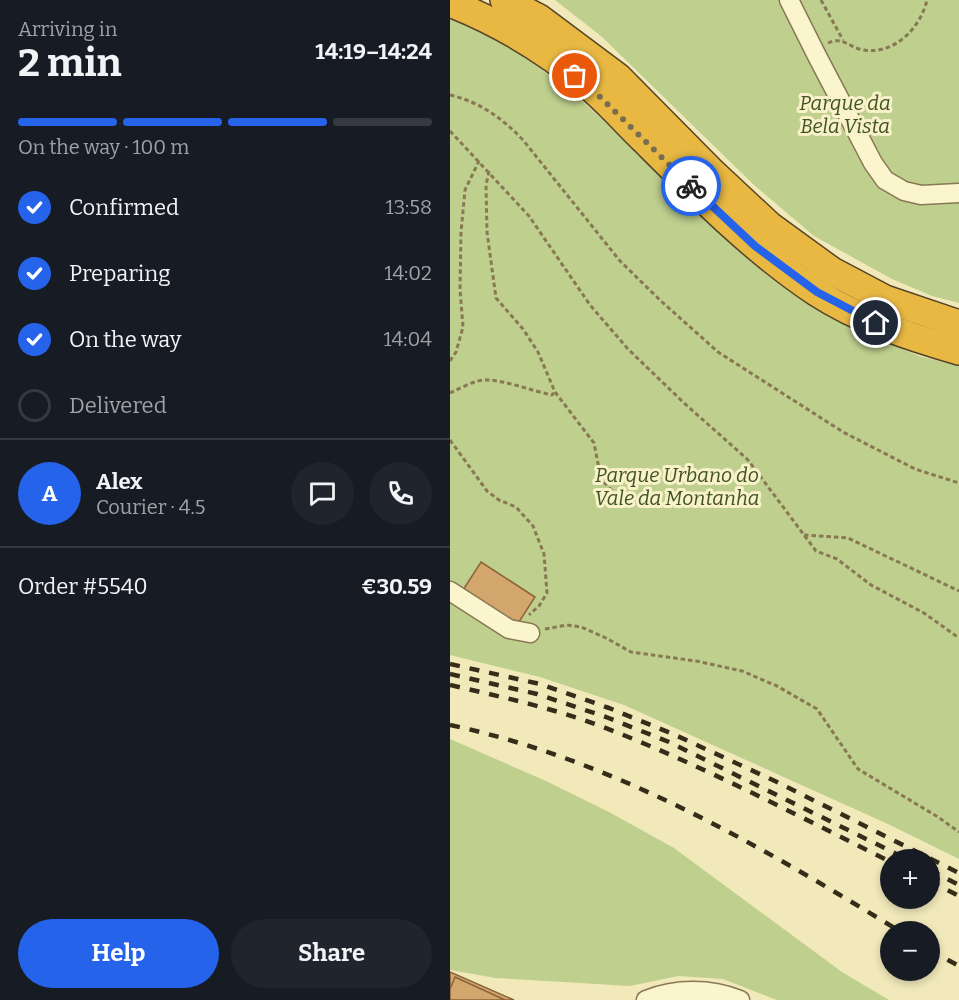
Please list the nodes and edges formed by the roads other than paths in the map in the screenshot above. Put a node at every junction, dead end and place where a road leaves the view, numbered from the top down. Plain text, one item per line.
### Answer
1 (504, 0) edge
2 (532, 0) edge
3 (789, 0) edge
4 (450, 3) edge
5 (618, 77) junction
6 (959, 192) edge
7 (959, 324) edge
8 (959, 351) edge
9 (450, 591) edge
10 (522, 631) road end
11 (646, 1000) edge
12 (740, 1000) edge

1 - 5 highway
2 - 5 highway
3 - 6 street
4 - 8 highway
5 - 7 highway
9 - 10 street
11 - 12 street

